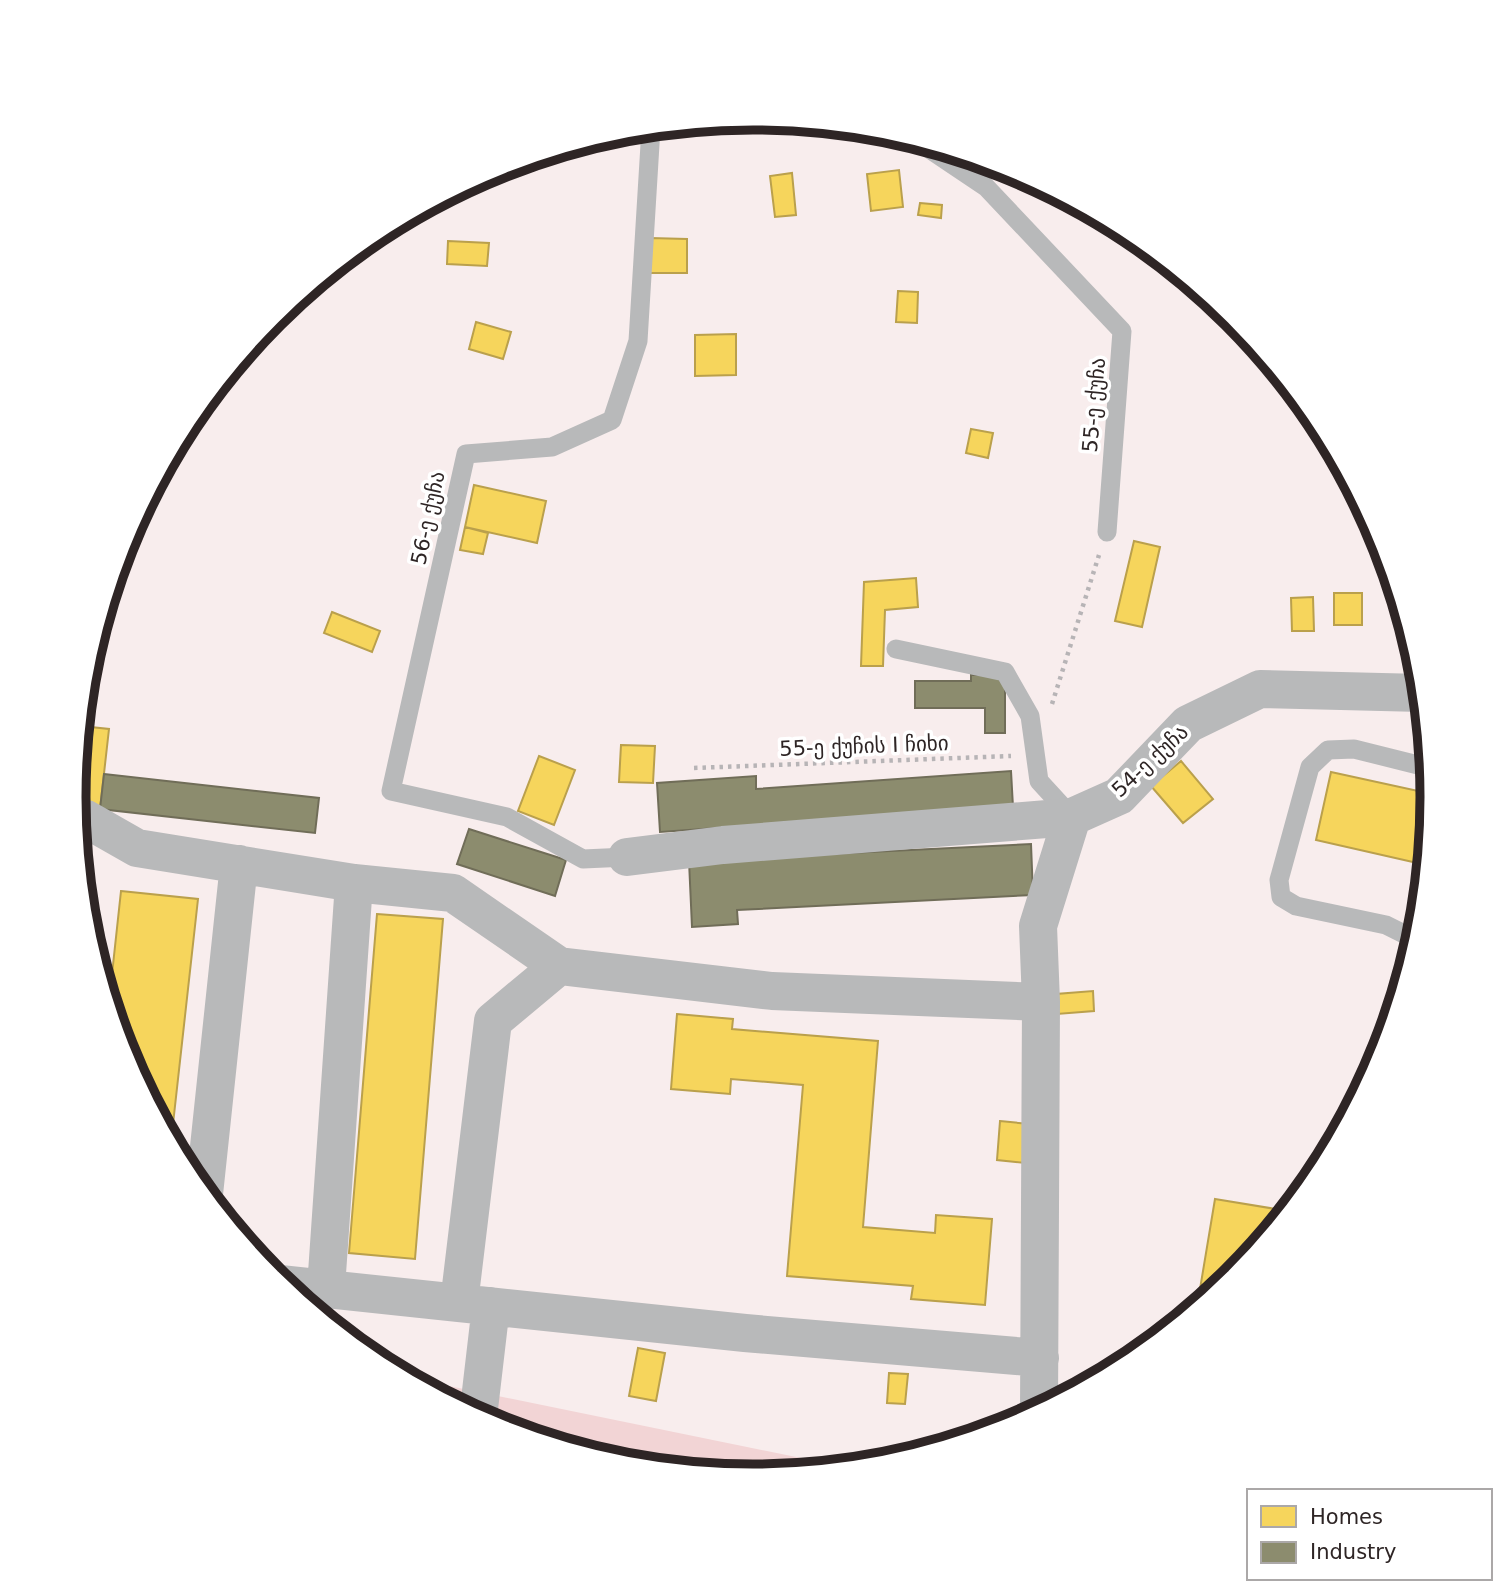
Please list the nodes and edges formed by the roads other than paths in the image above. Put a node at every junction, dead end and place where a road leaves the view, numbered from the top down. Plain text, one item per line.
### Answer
1 (650, 138) edge
2 (941, 157) edge
3 (1107, 532) road end
4 (896, 649) dead end
5 (1412, 693) edge
6 (1419, 765) edge
7 (1072, 817) junction
8 (87, 819) edge
9 (627, 857) joint
10 (239, 864) junction
11 (354, 883) junction
12 (1405, 935) edge
13 (559, 966) junction
14 (1041, 1002) junction
15 (206, 1178) edge
16 (299, 1286) edge
17 (326, 1288) junction
18 (475, 1304) junction
19 (1040, 1358) junction
20 (1039, 1399) edge
21 (478, 1404) edge

1 - 9 lane, 56-ე ქუჩა
2 - 3 lane, 55-ე ქუჩა
4 - 7 lane
5 - 7 street, 54-ე ქუჩა
6 - 12 lane
7 - 9 street, 54-ე ქუჩა
7 - 14 street
8 - 10 street
10 - 11 street
10 - 15 street
11 - 13 street
11 - 17 street
13 - 14 street
13 - 18 street
14 - 19 street
16 - 17 street
17 - 18 street
18 - 19 street
18 - 21 street
19 - 20 street

